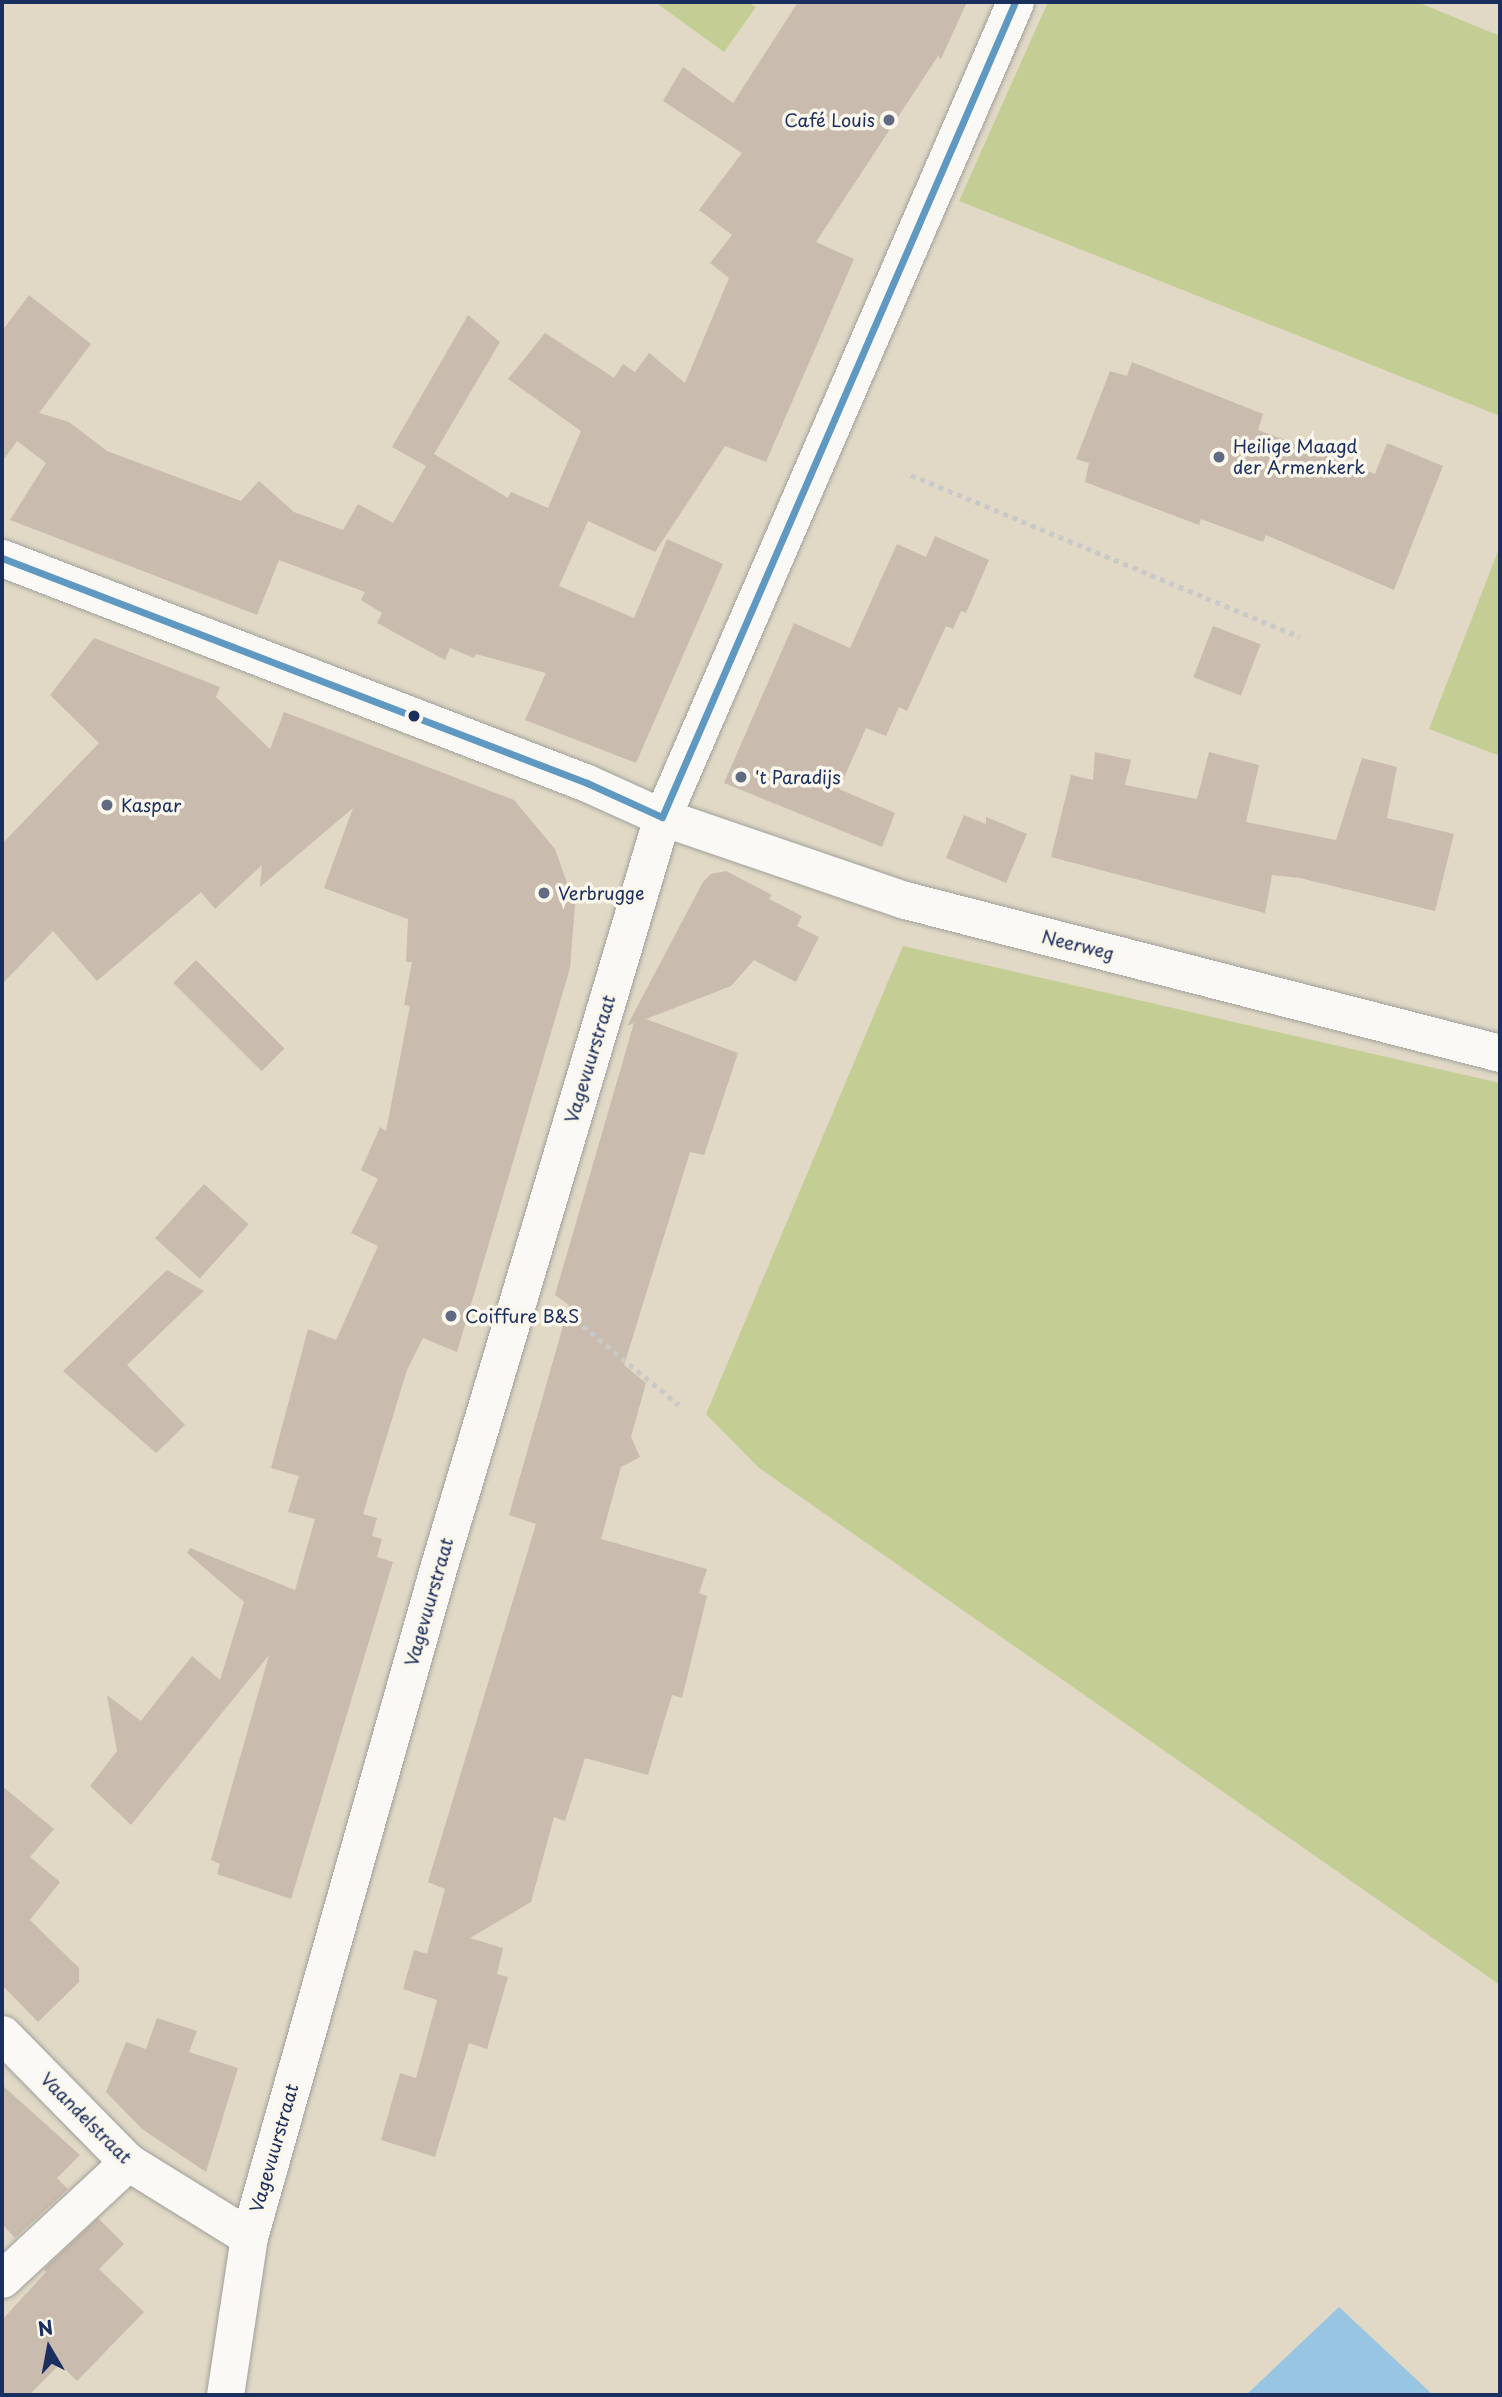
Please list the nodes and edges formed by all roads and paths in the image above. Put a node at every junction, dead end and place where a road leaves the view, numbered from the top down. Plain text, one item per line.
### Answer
1 (1015, 2) edge
2 (911, 475) dead end
3 (2, 558) edge
4 (1300, 637) dead end
5 (662, 817) junction
6 (1500, 1053) edge
7 (521, 1290) junction
8 (679, 1405) dead end
9 (2, 2034) edge
10 (128, 2162) junction
11 (249, 2237) junction
12 (2, 2279) edge
13 (225, 2395) edge

1 - 5 street, Vagevuurstraat
2 - 4 path
3 - 5 street, Neerweg
5 - 6 street, Neerweg
5 - 7 street, Vagevuurstraat
7 - 8 path
7 - 11 street, Vagevuurstraat
9 - 10 street, Vaandelstraat
10 - 11 street, Vaandelstraat
10 - 12 street
11 - 13 street, Vagevuurstraat

